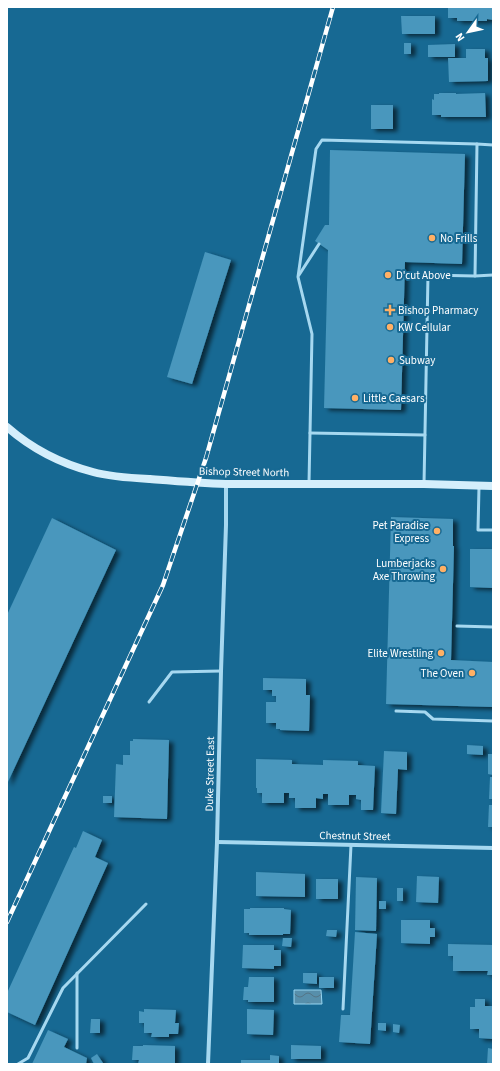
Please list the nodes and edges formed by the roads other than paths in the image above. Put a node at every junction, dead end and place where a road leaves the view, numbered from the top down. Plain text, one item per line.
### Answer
1 (477, 144) junction
2 (493, 145) edge
3 (319, 244) dead end
4 (493, 275) edge
5 (475, 276) junction
6 (298, 277) junction
7 (7, 427) edge
8 (310, 433) junction
9 (425, 435) junction
10 (309, 483) junction
11 (226, 484) junction
12 (424, 484) junction
13 (479, 485) junction
14 (493, 486) edge
15 (493, 530) edge
16 (456, 626) dead end
17 (493, 627) edge
18 (221, 671) junction
19 (149, 702) dead end
20 (396, 711) dead end
21 (493, 720) edge
22 (217, 842) junction
23 (351, 845) junction
24 (493, 848) edge
25 (146, 904) dead end
26 (77, 973) junction
27 (343, 1009) dead end
28 (77, 1048) dead end
29 (18, 1064) edge
30 (208, 1064) edge

1 - 2 lane
1 - 5 lane
1 - 6 lane
3 - 6 lane
4 - 5 lane
5 - 9 lane
6 - 8 lane
7 - 11 main road, Bishop Street North
8 - 9 lane
8 - 10 lane
9 - 12 lane
10 - 11 main road, Bishop Street North
10 - 12 main road, Bishop Street North
11 - 18 street, Duke Street East
12 - 13 main road, Bishop Street North
13 - 14 main road, Bishop Street North
13 - 15 lane
16 - 17 lane
18 - 19 lane
18 - 22 street, Duke Street East
20 - 21 lane
22 - 23 street, Chestnut Street
22 - 30 street, Duke Street East
23 - 24 street, Chestnut Street
23 - 27 lane
25 - 26 lane
26 - 28 lane
26 - 29 lane

